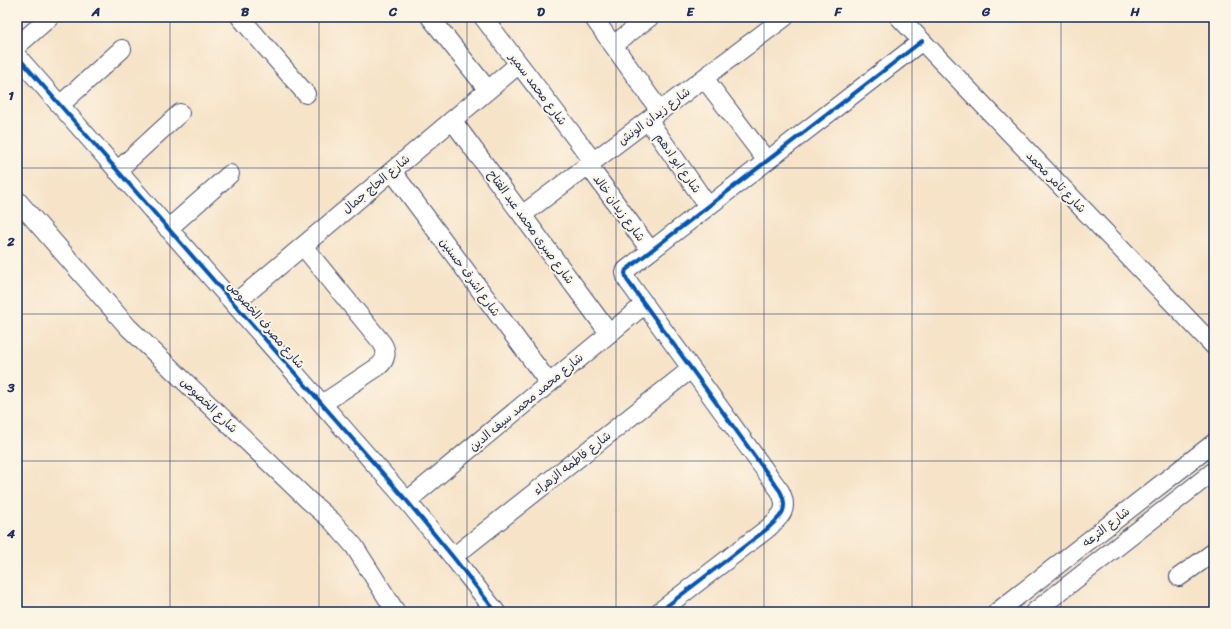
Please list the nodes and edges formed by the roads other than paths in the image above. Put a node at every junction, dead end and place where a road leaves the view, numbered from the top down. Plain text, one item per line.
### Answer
1 (50, 17) edge
2 (240, 17) edge
3 (430, 17) edge
4 (483, 17) edge
5 (592, 17) edge
6 (650, 17) edge
7 (785, 17) edge
8 (899, 17) edge
9 (922, 41) junction
10 (613, 45) junction
11 (17, 46) edge
12 (122, 49) dead end
13 (17, 56) edge
14 (519, 64) junction
15 (704, 78) junction
16 (488, 90) junction
17 (306, 94) dead end
18 (60, 105) junction
19 (180, 112) dead end
20 (654, 116) junction
21 (452, 120) junction
22 (767, 161) junction
23 (591, 163) junction
24 (117, 171) junction
25 (392, 171) junction
26 (230, 174) dead end
27 (17, 200) edge
28 (708, 206) junction
29 (522, 215) junction
30 (168, 229) junction
31 (303, 246) junction
32 (650, 250) junction
33 (234, 304) junction
34 (645, 304) junction
35 (609, 333) junction
36 (1214, 346) edge
37 (691, 369) junction
38 (549, 383) junction
39 (322, 404) junction
40 (1214, 443) edge
41 (1214, 471) edge
42 (407, 501) junction
43 (1214, 552) edge
44 (453, 557) junction
45 (1179, 577) dead end
46 (396, 612) edge
47 (496, 612) edge
48 (659, 612) edge
49 (997, 612) edge
50 (1034, 612) edge

1 - 11 street
2 - 17 street
3 - 16 street
4 - 14 street, شارع محمد سمير
5 - 10 street, شارع ابو ادهم
6 - 10 street
7 - 15 street, شارع زيدان الونش
8 - 9 street, شارع تامر محمد
9 - 22 street
9 - 36 street, شارع تامر محمد
10 - 20 street, شارع ابو ادهم
12 - 18 street
13 - 18 street, شارع مصرف الخصوص
14 - 16 street, شارع الحاج جمال
14 - 23 street, شارع محمد سمير
15 - 20 street, شارع زيدان الونش
15 - 22 street
16 - 21 street, شارع الحاج جمال
18 - 24 street, شارع مصرف الخصوص
19 - 24 street
20 - 23 street, شارع زيدان الونش
20 - 28 street, شارع ابو ادهم
21 - 25 street, شارع الحاج جمال
21 - 29 street, شارع صبرى محمد عبد الفتاح
22 - 28 street
23 - 29 street, شارع زيدان الونش
23 - 32 street, شارع زيدان خالد
24 - 30 street, شارع مصرف الخصوص
25 - 31 street, شارع الحاج جمال
25 - 38 street, شارع اشرف حسنين
26 - 30 street
27 - 46 street, شارع الخصوص
28 - 32 street
29 - 35 street, شارع صبرى محمد عبد الفتاح
30 - 33 street, شارع مصرف الخصوص
31 - 33 street, شارع الحاج جمال
31 - 39 street
32 - 34 street
33 - 39 street, شارع مصرف الخصوص
34 - 35 street, شارع محمد محمد سيف الدين
34 - 37 street
35 - 38 street, شارع محمد محمد سيف الدين
37 - 44 street, شارع فاطمه الزهراء
37 - 48 street
38 - 42 street, شارع محمد محمد سيف الدين
39 - 42 street, شارع مصرف الخصوص
40 - 49 street, شارع الترعه
41 - 50 street, شارع الترعه
42 - 44 street, شارع مصرف الخصوص
43 - 45 street
44 - 47 street, شارع مصرف الخصوص

